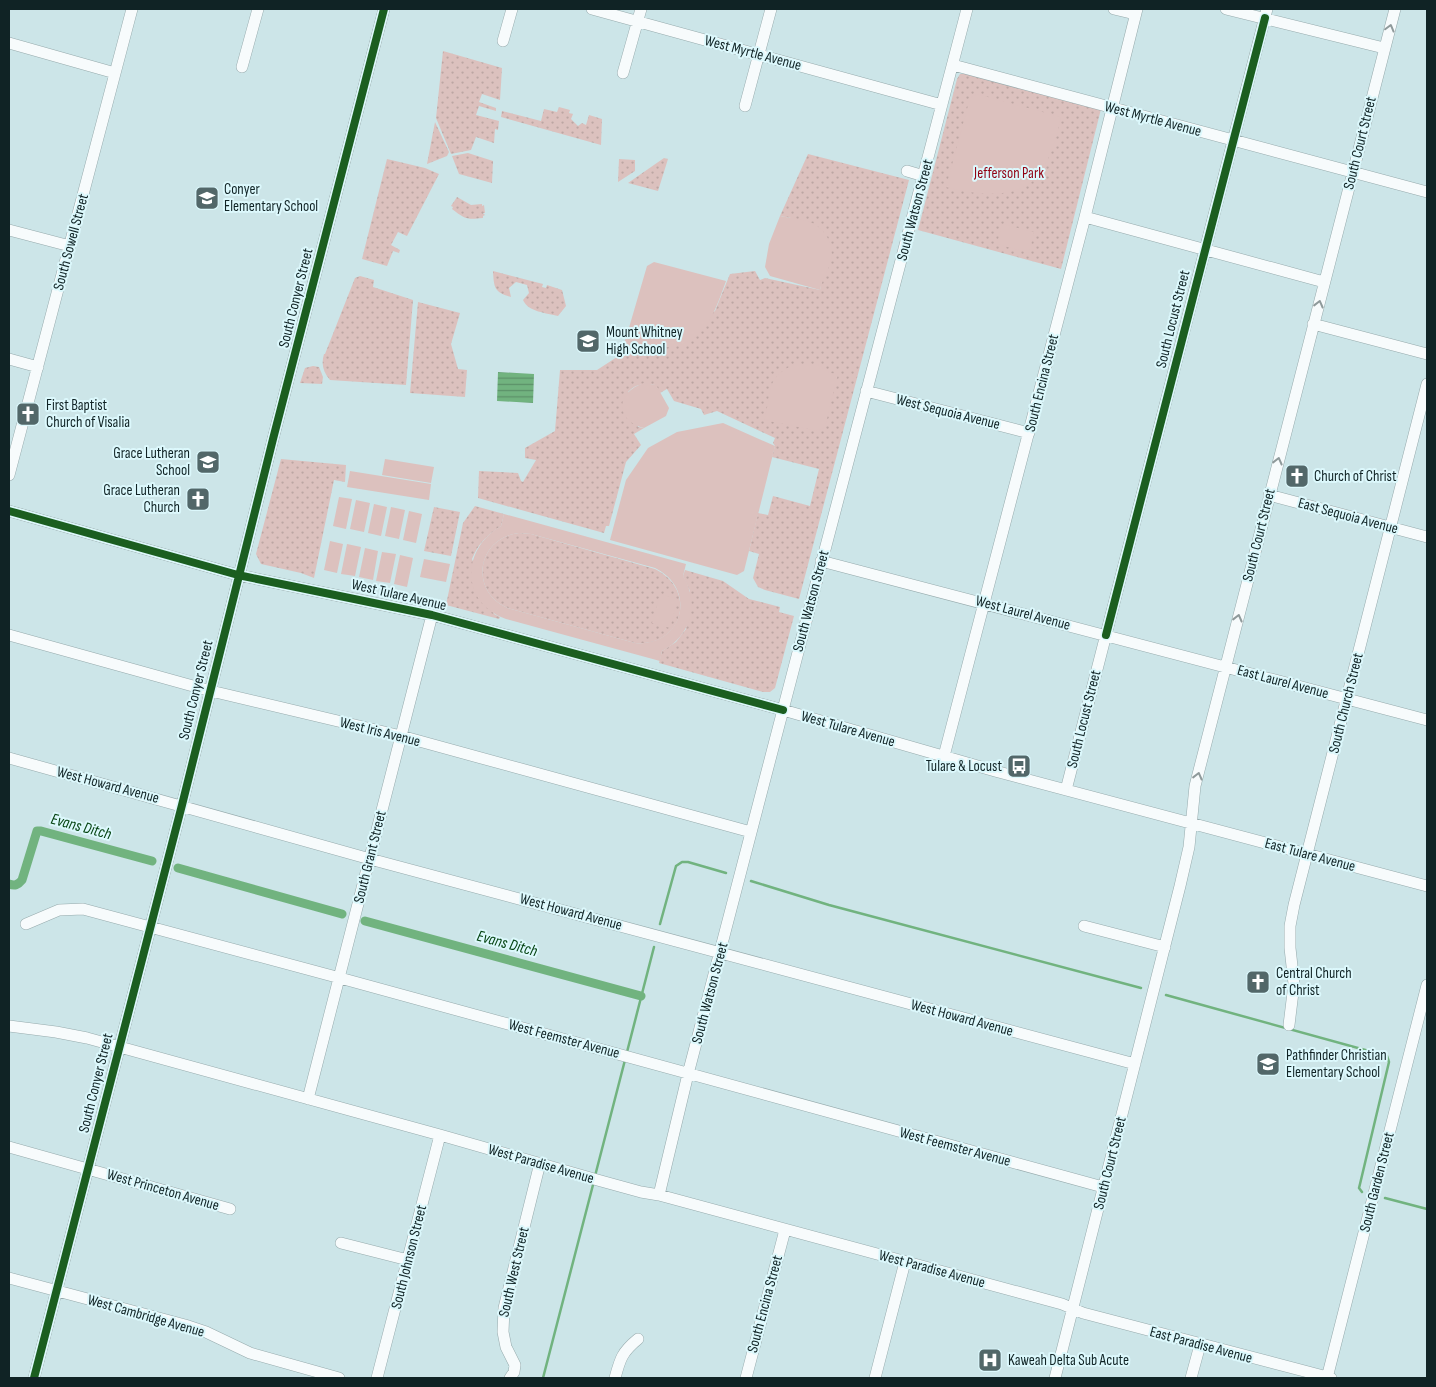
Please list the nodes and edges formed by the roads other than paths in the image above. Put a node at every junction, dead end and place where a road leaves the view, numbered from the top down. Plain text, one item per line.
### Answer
1 (132, 9) edge
2 (258, 9) edge
3 (384, 9) edge
4 (512, 9) edge
5 (592, 9) edge
6 (641, 9) edge
7 (771, 9) edge
8 (967, 9) edge
9 (1114, 9) edge
10 (1226, 9) edge
11 (1395, 9) edge
12 (1136, 12) edge
13 (1266, 13) edge
14 (637, 22) junction
15 (503, 41) dead end
16 (9, 43) edge
17 (1384, 48) junction
18 (759, 54) junction
19 (953, 65) junction
20 (242, 67) dead end
21 (115, 72) junction
22 (623, 73) dead end
23 (942, 105) junction
24 (745, 106) dead end
25 (1113, 108) junction
26 (1233, 140) junction
27 (907, 171) dead end
28 (1353, 172) junction
29 (924, 176) junction
30 (1427, 192) edge
31 (1085, 217) junction
32 (9, 230) edge
33 (70, 246) junction
34 (1205, 250) junction
35 (1324, 282) junction
36 (1314, 324) junction
37 (1427, 354) edge
38 (9, 359) edge
39 (38, 367) junction
40 (1427, 384) edge
41 (866, 391) junction
42 (1029, 433) junction
43 (9, 475) edge
44 (1269, 495) junction
45 (9, 511) edge
46 (1391, 528) junction
47 (1427, 537) edge
48 (821, 561) junction
49 (238, 575) junction
50 (984, 603) junction
51 (432, 615) junction
52 (9, 635) edge
53 (1106, 635) junction
54 (1225, 667) junction
55 (210, 691) junction
56 (1347, 699) junction
57 (783, 710) junction
58 (1427, 720) edge
59 (401, 736) junction
60 (944, 756) junction
61 (9, 758) edge
62 (1066, 790) junction
63 (182, 806) junction
64 (1192, 824) junction
65 (751, 832) junction
66 (1307, 854) junction
67 (370, 859) junction
68 (1427, 886) edge
69 (26, 924) dead end
70 (1084, 926) dead end
71 (149, 927) junction
72 (1165, 947) junction
73 (721, 952) junction
74 (340, 978) junction
75 (1427, 986) edge
76 (1289, 1025) dead end
77 (9, 1026) edge
78 (119, 1048) junction
79 (1135, 1064) junction
80 (688, 1074) junction
81 (308, 1099) junction
82 (440, 1135) junction
83 (9, 1147) edge
84 (540, 1163) junction
85 (88, 1169) junction
86 (1103, 1187) junction
87 (659, 1195) junction
88 (230, 1209) dead end
89 (785, 1230) junction
90 (341, 1243) dead end
91 (408, 1260) junction
92 (905, 1262) junction
93 (9, 1278) edge
94 (57, 1291) junction
95 (1072, 1308) junction
96 (638, 1339) dead end
97 (1200, 1345) junction
98 (34, 1378) edge
99 (339, 1378) edge
100 (377, 1378) edge
101 (510, 1378) edge
102 (615, 1378) edge
103 (746, 1378) edge
104 (875, 1378) edge
105 (1055, 1378) edge
106 (1191, 1378) edge
107 (1328, 1378) edge

1 - 21 street, South Sowell Street
2 - 20 street
3 - 49 street, South Conyer Street
4 - 15 street
5 - 14 street, West Myrtle Avenue
6 - 14 street
7 - 18 street
8 - 19 street, South Watson Street
9 - 12 street
10 - 13 street
17 -> 11 street, South Court Street
12 - 25 street, South Encina Street
13 - 17 street
13 - 26 street, South Locust Street
14 - 18 street, West Myrtle Avenue
14 - 22 street
16 - 21 street
17 - 28 street, South Court Street
18 - 23 street, West Myrtle Avenue
18 - 24 street
19 - 23 street, South Watson Street
19 - 25 street, West Myrtle Avenue
21 - 33 street, South Sowell Street
23 - 29 street, South Watson Street
25 - 26 street, West Myrtle Avenue
25 - 31 street, South Encina Street
26 - 28 street, West Myrtle Avenue
26 - 34 street, South Locust Street
27 - 29 street
28 - 30 street, West Myrtle Avenue
28 - 35 street, South Court Street
29 - 41 street, South Watson Street
31 - 34 street
31 - 42 street, South Encina Street
32 - 33 street
33 - 39 street, South Sowell Street
34 - 35 street
34 - 53 street, South Locust Street
36 -> 35 street, South Court Street
36 - 37 street
44 -> 36 street, South Court Street
38 - 39 street
39 - 43 street, South Sowell Street
40 - 46 street, South Church Street
41 - 42 street, West Sequoia Avenue
41 - 48 street, South Watson Street
42 - 50 street, South Encina Street
44 - 46 street, East Sequoia Avenue
54 -> 44 street, South Court Street
45 - 49 street, West Tulare Avenue
46 - 47 street, East Sequoia Avenue
46 - 56 street, South Church Street
48 - 50 street, West Laurel Avenue
48 - 57 street, South Watson Street
49 - 51 street, West Tulare Avenue
49 - 55 street, South Conyer Street
50 - 53 street, West Laurel Avenue
50 - 60 street, South Encina Street
51 - 57 street, West Tulare Avenue
51 - 59 street, South Grant Street
52 - 55 street, West Iris Avenue
53 - 54 street, West Laurel Avenue
53 - 62 street, South Locust Street
54 - 56 street, East Laurel Avenue
64 -> 54 street, South Court Street
55 - 59 street, West Iris Avenue
55 - 63 street, South Conyer Street
56 - 58 street, East Laurel Avenue
56 - 66 street, South Church Street
57 - 60 street, West Tulare Avenue
57 - 65 street, South Watson Street
59 - 65 street, West Iris Avenue
59 - 67 street, South Grant Street
60 - 62 street, West Tulare Avenue
61 - 63 street, West Howard Avenue
62 - 64 street, West Tulare Avenue
63 - 67 street, West Howard Avenue
63 - 71 street, South Conyer Street
64 - 66 street, East Tulare Avenue
64 - 72 street, South Court Street
65 - 73 street, South Watson Street
66 - 68 street, East Tulare Avenue
66 - 76 street, South Church Street
67 - 73 street, West Howard Avenue
67 - 74 street, South Grant Street
69 - 71 street, West Feemster Avenue
70 - 72 street
71 - 74 street, West Feemster Avenue
71 - 78 street, South Conyer Street
72 - 79 street, South Court Street
73 - 79 street, West Howard Avenue
73 - 80 street, South Watson Street
74 - 80 street, West Feemster Avenue
74 - 81 street, South Grant Street
75 - 107 street, South Garden Street
77 - 78 street, West Paradise Avenue
78 - 81 street, West Paradise Avenue
78 - 85 street, South Conyer Street
79 - 86 street, South Court Street
80 - 86 street, West Feemster Avenue
80 - 87 street, South Watson Street
81 - 82 street, West Paradise Avenue
82 - 84 street, West Paradise Avenue
82 - 91 street, South Johnson Street
83 - 85 street, West Princeton Avenue
84 - 87 street, West Paradise Avenue
84 - 101 street, South West Street
85 - 88 street, West Princeton Avenue
85 - 94 street, South Conyer Street
86 - 95 street, South Court Street
87 - 89 street, West Paradise Avenue
89 - 92 street, West Paradise Avenue
89 - 103 street, South Encina Street
90 - 91 street
91 - 100 street, South Johnson Street
92 - 95 street, West Paradise Avenue
92 - 104 street
93 - 94 street, West Cambridge Avenue
94 - 98 street, South Conyer Street
94 - 99 street, West Cambridge Avenue
95 - 97 street, East Paradise Avenue
95 - 105 street, South Court Street
96 - 102 street
97 - 106 street
97 - 107 street, East Paradise Avenue

